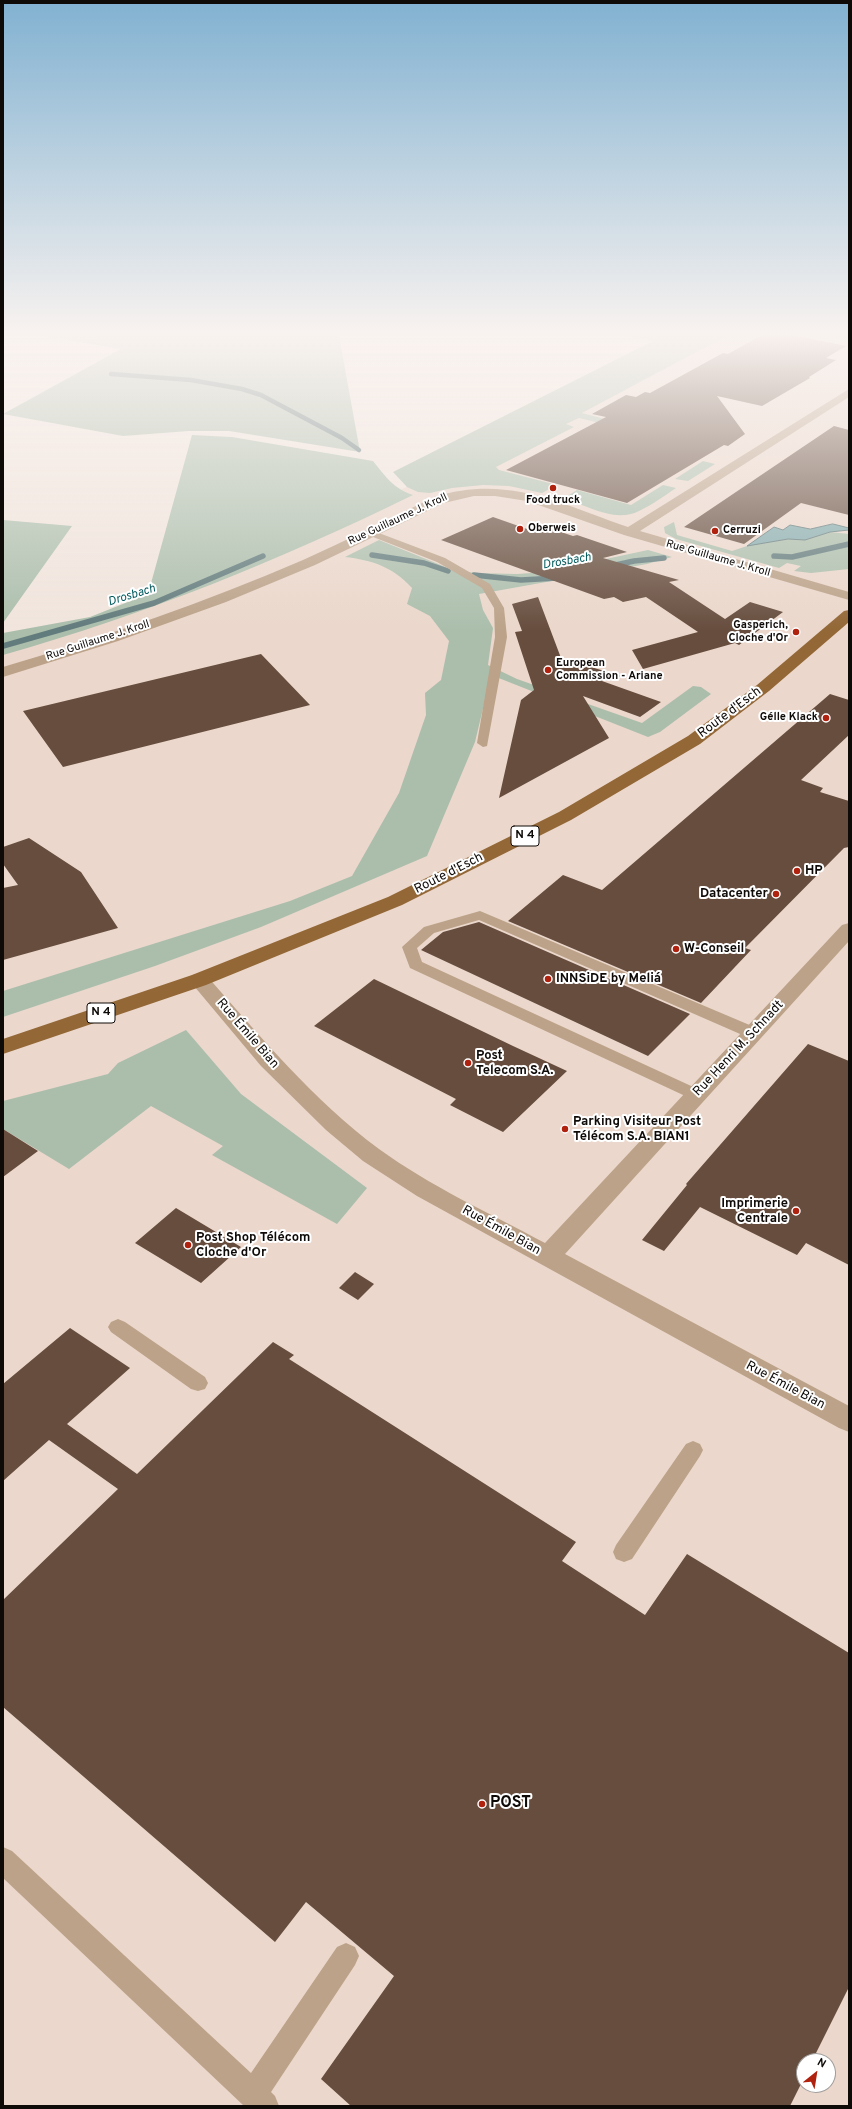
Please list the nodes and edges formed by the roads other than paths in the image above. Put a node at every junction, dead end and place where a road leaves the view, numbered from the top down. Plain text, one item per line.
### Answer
1 (784, 433) edge
2 (629, 532) junction
3 (371, 533) junction
4 (849, 596) edge
5 (849, 614) edge
6 (3, 672) edge
7 (482, 743) dead end
8 (849, 929) edge
9 (199, 980) junction
10 (753, 1033) junction
11 (3, 1047) edge
12 (696, 1095) junction
13 (547, 1256) junction
14 (118, 1327) dead end
15 (198, 1383) dead end
16 (849, 1420) edge
17 (693, 1450) dead end
18 (624, 1552) dead end
19 (3, 1860) edge
20 (346, 1956) dead end
21 (259, 2100) edge

1 - 2 street
2 - 3 street, Rue Guillaume J. Kroll
2 - 4 street, Rue Guillaume J. Kroll
3 - 6 street, Rue Guillaume J. Kroll
3 - 7 lane
5 - 9 main road, Route d'Esch / N 4
8 - 10 street, Rue Henri M. Schnadt
9 - 11 main road, Route d'Esch / N 4
9 - 13 street, Rue Émile Bian
10 - 12 street, Rue Henri M. Schnadt
10 - 12 lane
12 - 13 street, Rue Henri M. Schnadt
13 - 16 street, Rue Émile Bian
14 - 15 lane
17 - 18 lane
19 - 21 lane
20 - 21 lane

